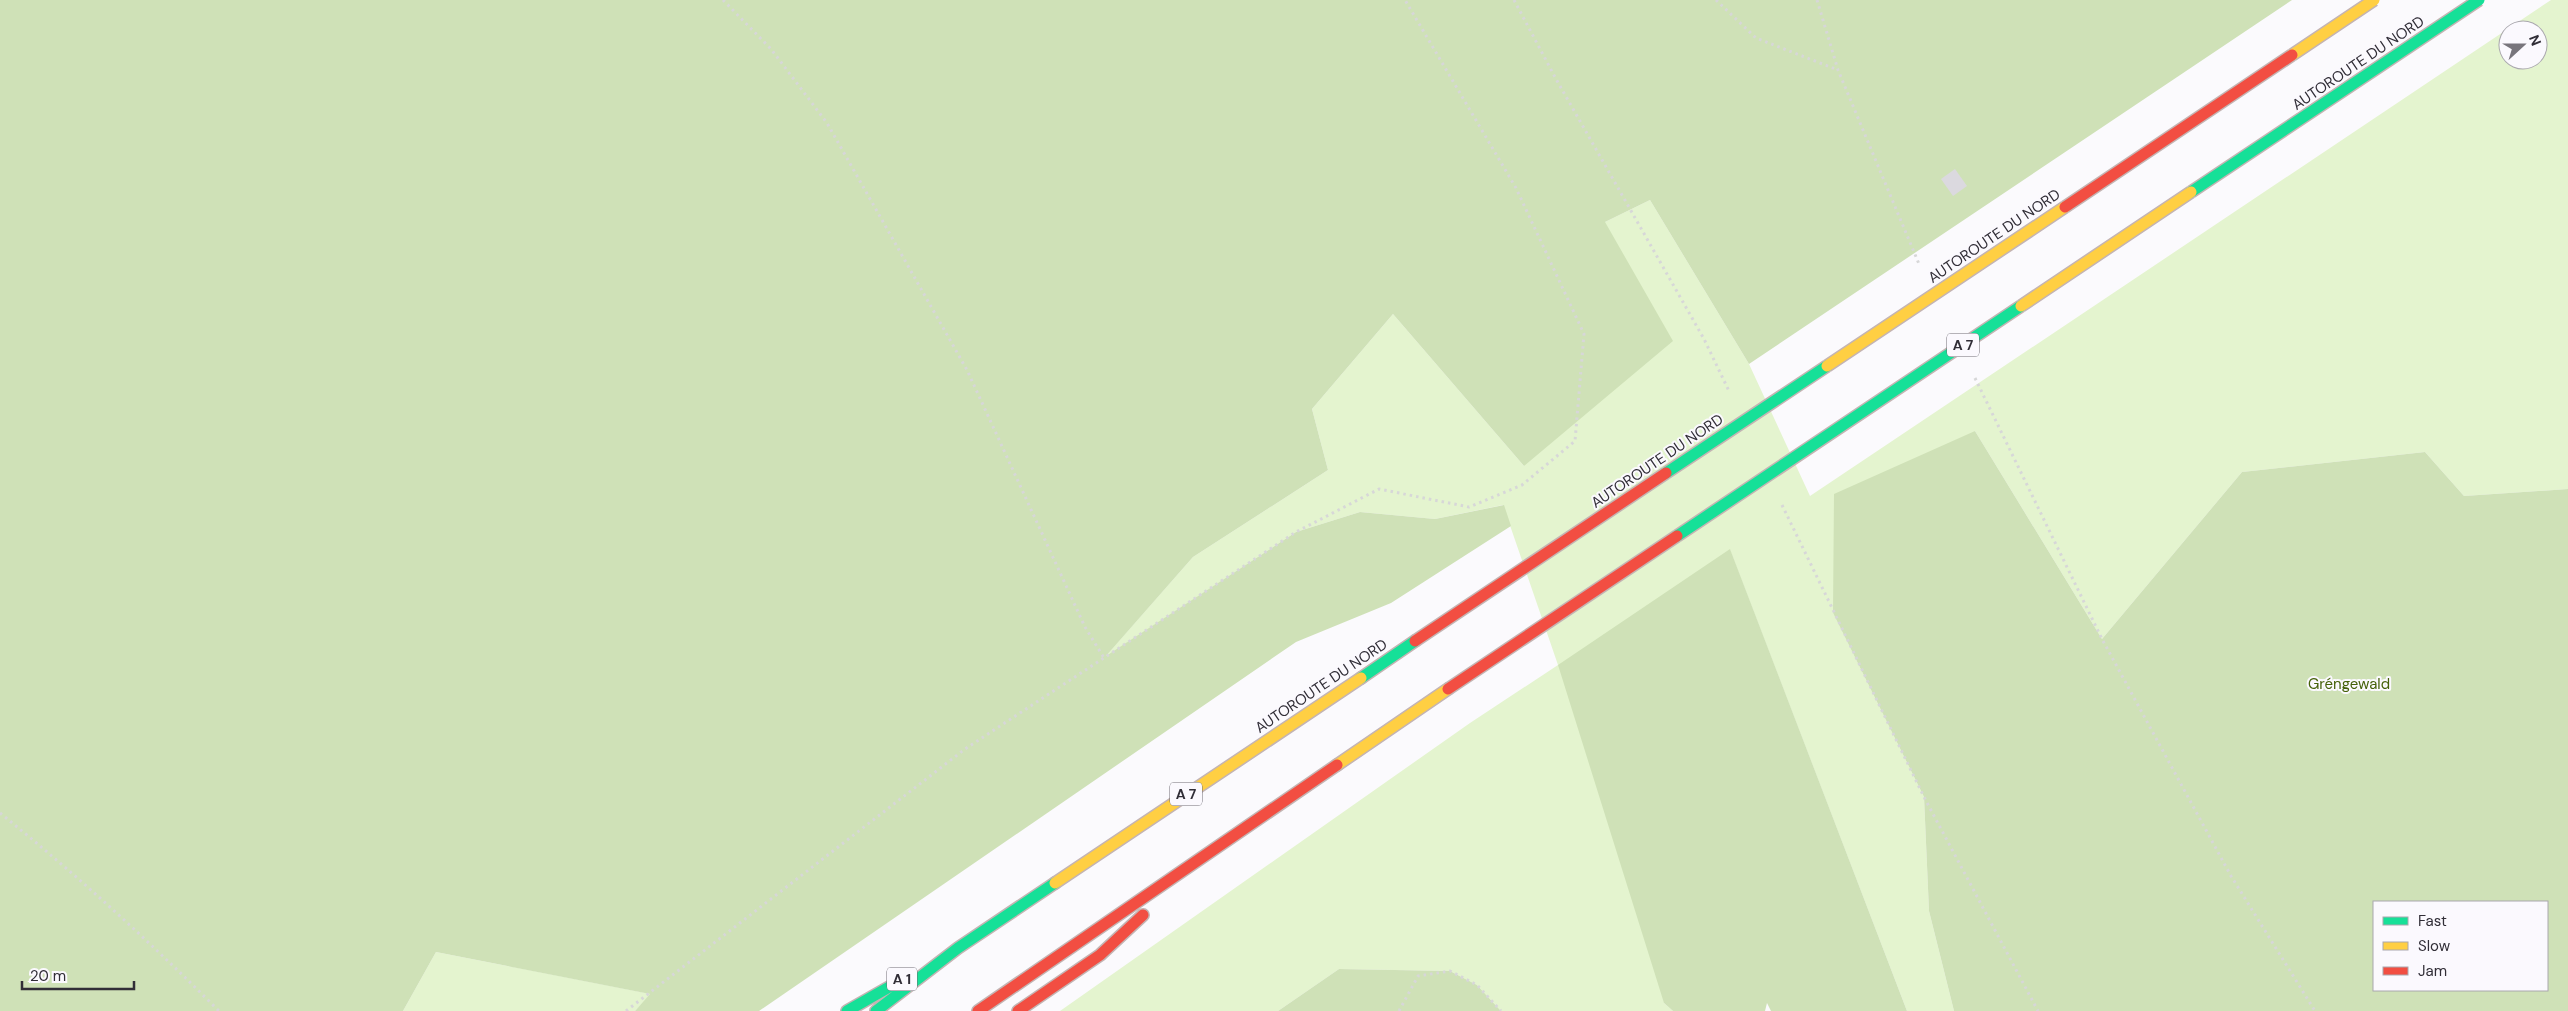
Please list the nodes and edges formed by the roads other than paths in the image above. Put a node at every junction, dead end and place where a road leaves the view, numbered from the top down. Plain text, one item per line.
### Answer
1 (2374, 0) edge
2 (2479, 0) edge
3 (1208, 855) junction
4 (958, 948) junction
5 (847, 1011) edge
6 (876, 1011) edge
7 (978, 1011) edge
8 (1018, 1011) edge

1 - 4 highway, AUTOROUTE DU NORD / A 7, bridge
2 - 3 highway, AUTOROUTE DU NORD / A 7, bridge
3 - 7 highway, A 7
3 - 8 highway, A 7
4 - 5 highway, A 1
4 - 6 highway, A 1

